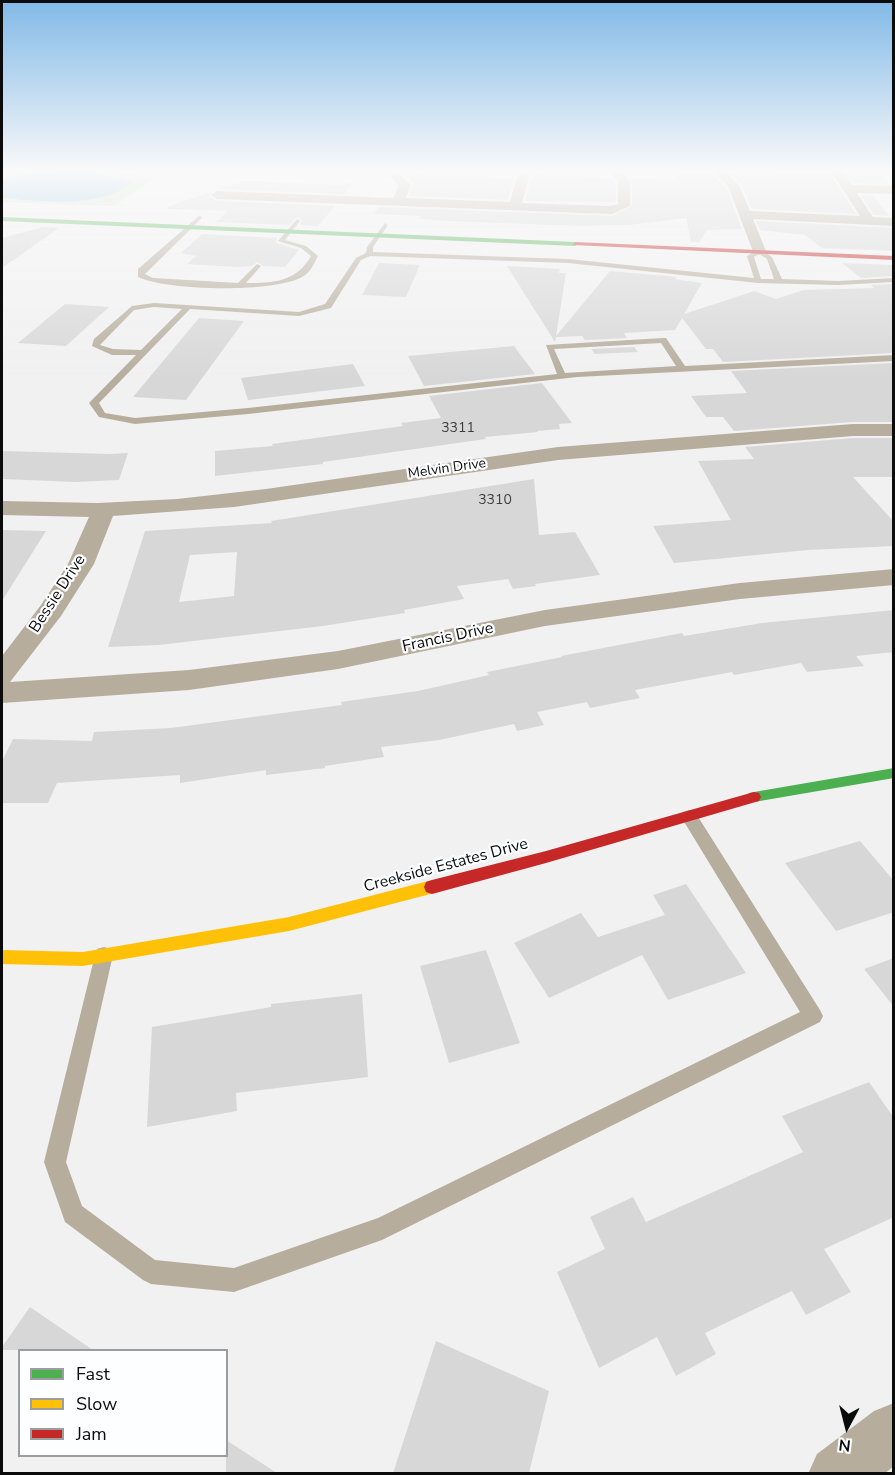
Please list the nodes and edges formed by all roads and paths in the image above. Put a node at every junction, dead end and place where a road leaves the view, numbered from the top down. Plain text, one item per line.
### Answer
1 (175, 240) edge
2 (280, 240) edge
3 (296, 240) edge
4 (375, 240) edge
5 (612, 240) edge
6 (754, 240) edge
7 (756, 246) junction
8 (894, 246) edge
9 (273, 247) dead end
10 (369, 254) junction
11 (894, 258) edge
12 (257, 266) dead end
13 (894, 280) edge
14 (758, 281) junction
15 (779, 282) junction
16 (241, 284) junction
17 (188, 307) junction
18 (143, 353) junction
19 (894, 358) edge
20 (682, 368) junction
21 (562, 376) junction
22 (894, 430) edge
23 (2, 508) edge
24 (105, 508) junction
25 (894, 577) edge
26 (2, 675) edge
27 (2, 693) edge
28 (894, 773) edge
29 (690, 816) junction
30 (104, 955) junction
31 (2, 957) edge
32 (894, 1431) edge
33 (837, 1473) edge

1 - 16 lane
2 - 9 lane
3 - 16 lane
4 - 10 lane
5 - 7 main road
6 - 7 street
7 - 8 main road
7 - 11 main road
7 - 14 lane
7 - 15 lane
10 - 14 lane
10 - 17 lane
12 - 16 lane
13 - 15 lane
14 - 15 lane
17 - 18 lane
17 - 18 lane
18 - 21 lane
19 - 20 lane
20 - 21 lane
20 - 21 lane
22 - 24 street, Melvin Drive
23 - 24 street, Melvin Drive
24 - 26 street, Bessie Drive
25 - 27 street, Francis Drive
28 - 29 main road, Creekside Estates Drive
29 - 30 main road, Creekside Estates Drive
29 - 30 lane
30 - 31 main road, Creekside Estates Drive
32 - 33 street

